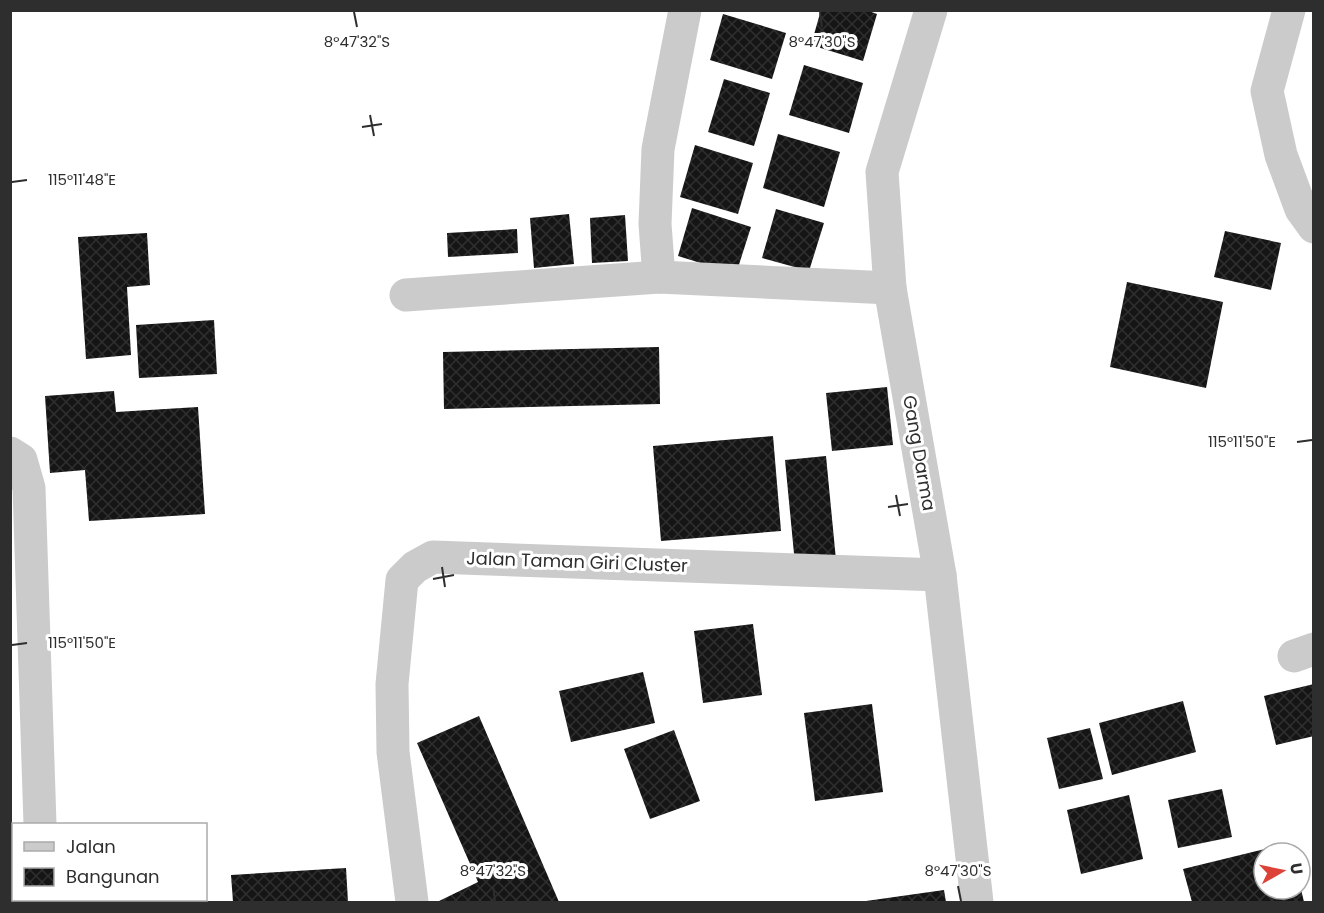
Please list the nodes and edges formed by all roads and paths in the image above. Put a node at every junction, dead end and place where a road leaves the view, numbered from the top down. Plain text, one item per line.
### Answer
1 (686, 10) edge
2 (931, 10) edge
3 (1288, 10) edge
4 (1314, 227) edge
5 (659, 277) junction
6 (890, 288) junction
7 (406, 295) dead end
8 (10, 453) edge
9 (940, 575) junction
10 (40, 823) edge
11 (412, 903) edge
12 (977, 903) edge

1 - 5 street
2 - 6 street, Gang Darma
3 - 4 street
5 - 6 street
5 - 7 street
6 - 9 street, Gang Darma
8 - 10 street
9 - 11 street, Jalan Taman Giri Cluster
9 - 12 street, Gang Darma

